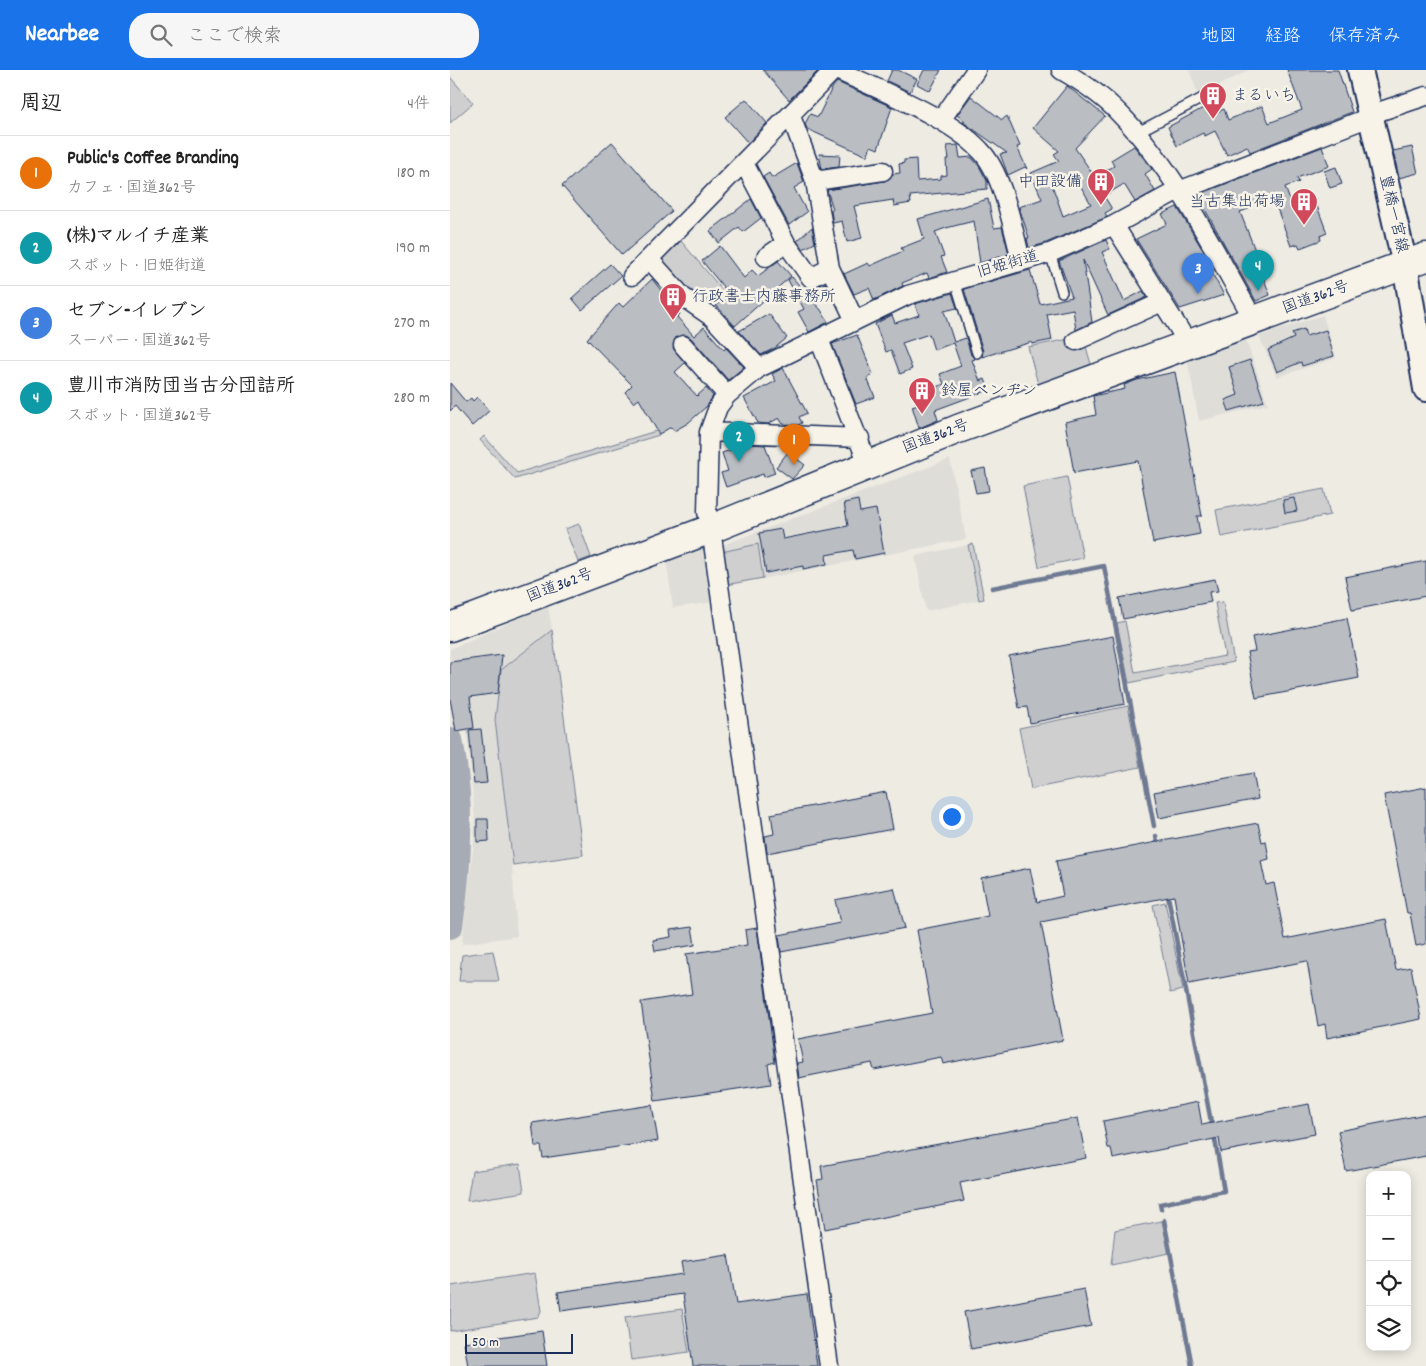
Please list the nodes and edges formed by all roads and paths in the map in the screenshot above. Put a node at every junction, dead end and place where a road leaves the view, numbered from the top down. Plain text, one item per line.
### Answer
1 (836, 70) edge
2 (976, 70) edge
3 (1061, 70) edge
4 (1360, 70) edge
5 (1214, 92) dead end
6 (1426, 96) edge
7 (791, 116) junction
8 (1370, 117) junction
9 (941, 120) junction
10 (1136, 133) junction
11 (744, 163) junction
12 (883, 171) dead end
13 (815, 181) junction
14 (1181, 191) junction
15 (1114, 225) junction
16 (786, 243) junction
17 (1050, 253) junction
18 (766, 257) dead end
19 (650, 259) junction
20 (1021, 260) junction
21 (1415, 261) edge
22 (830, 268) junction
23 (632, 276) dead end
24 (955, 281) junction
25 (1062, 292) dead end
26 (1162, 302) junction
27 (1254, 320) junction
28 (855, 321) junction
29 (819, 339) junction
30 (1076, 341) dead end
31 (1188, 342) junction
32 (683, 345) dead end
33 (977, 353) dead end
34 (759, 368) junction
35 (1426, 389) edge
36 (727, 396) junction
37 (709, 432) junction
38 (860, 438) junction
39 (868, 464) junction
40 (711, 529) junction
41 (450, 627) edge
42 (829, 1366) edge

1 - 7 street
1 - 9 street
2 - 9 street
3 - 10 street
4 - 8 main road, 豊橋一宮線
5 - 10 lane
6 - 8 street, 旧姫街道
7 - 11 street
7 - 13 street
8 - 14 street, 旧姫街道
8 - 21 main road, 豊橋一宮線
9 - 20 street
10 - 14 street
11 - 16 street
11 - 19 street
12 - 13 street
13 - 22 street
14 - 15 street, 旧姫街道
14 - 27 street
15 - 17 street, 旧姫街道
15 - 26 street
16 - 18 street
16 - 22 street
17 - 20 street, 旧姫街道
17 - 25 lane
19 - 23 street
19 - 34 street
20 - 24 street, 旧姫街道
21 - 27 highway, 国道362号
21 - 35 main road, 豊橋一宮線
22 - 28 street
24 - 28 street, 旧姫街道
24 - 33 lane
26 - 30 street
26 - 31 street
27 - 31 highway, 国道362号
28 - 29 street, 旧姫街道
29 - 34 street, 旧姫街道
29 - 38 street
31 - 39 highway, 国道362号
32 - 36 street
34 - 36 street, 旧姫街道
36 - 37 street, 旧姫街道
37 - 38 street
37 - 40 street, 旧姫街道
38 - 39 street
39 - 40 highway, 国道362号
40 - 41 highway, 国道362号
40 - 42 street, 旧姫街道

